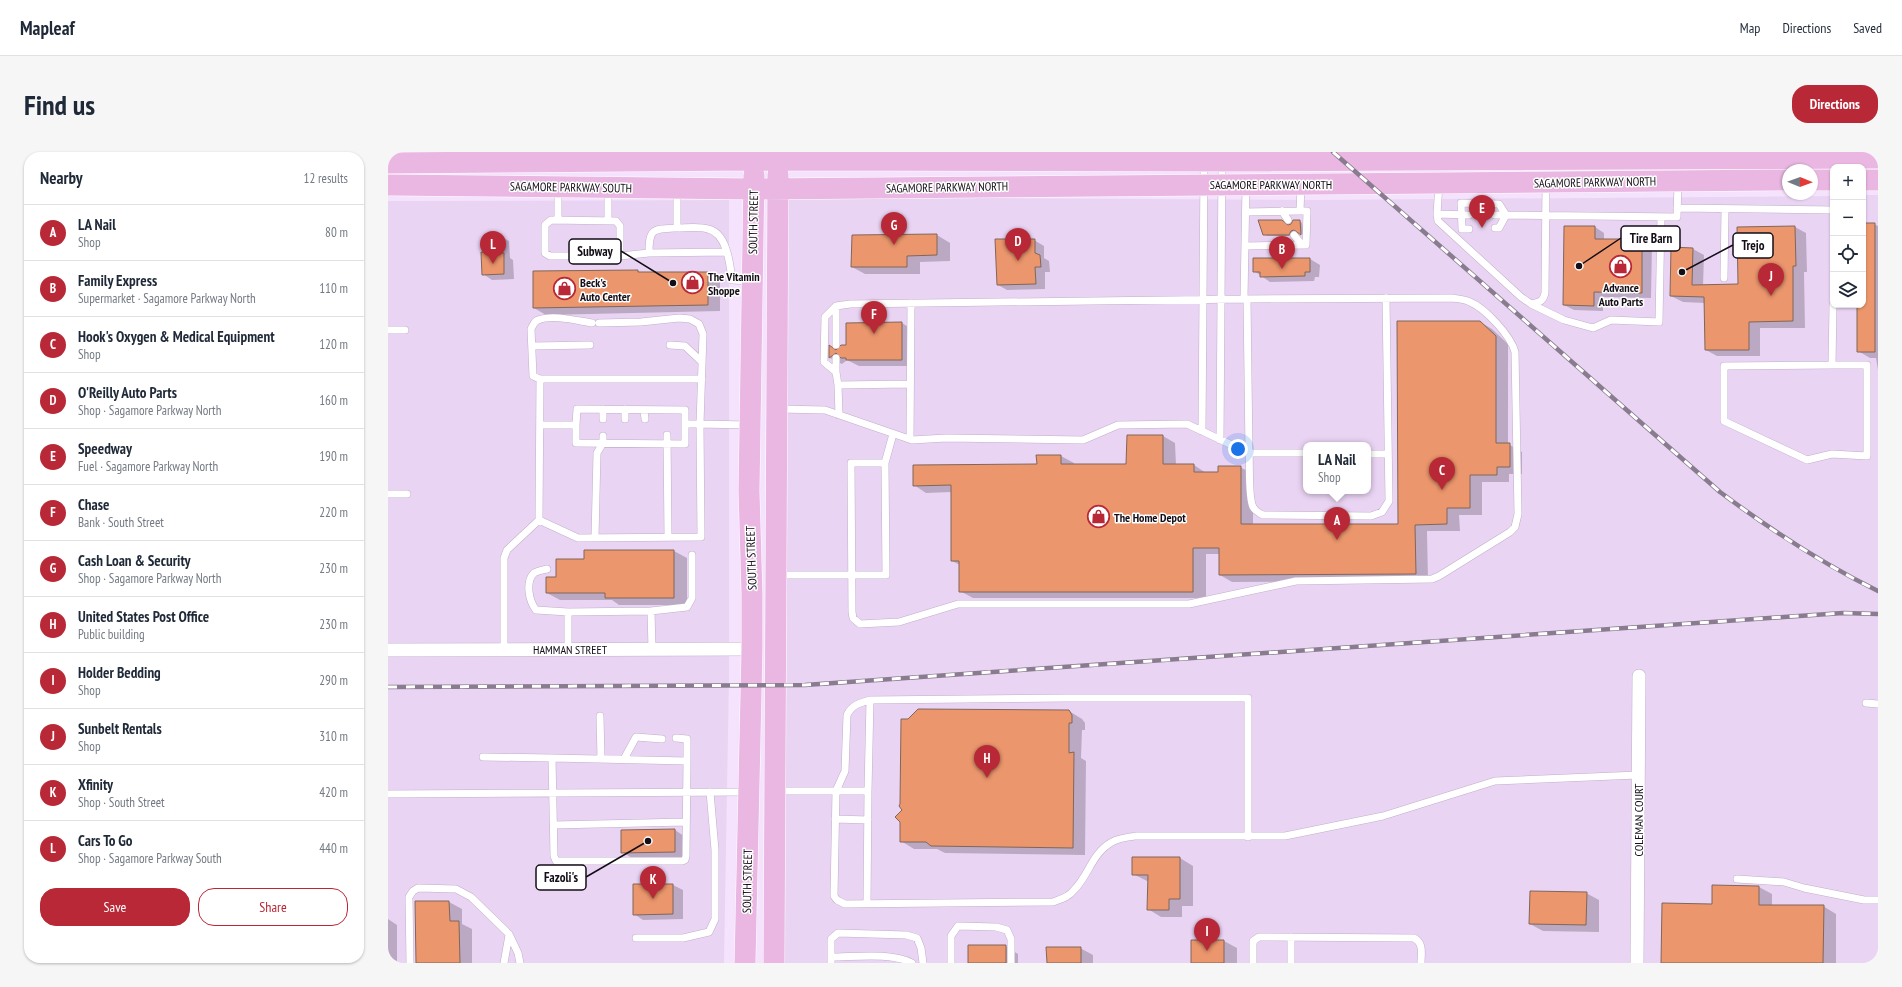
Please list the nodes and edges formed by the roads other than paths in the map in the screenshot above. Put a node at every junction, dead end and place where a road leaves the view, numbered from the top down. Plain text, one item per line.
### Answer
1 (1682, 155) edge
2 (1832, 155) edge
3 (754, 156) edge
4 (778, 156) edge
5 (876, 156) edge
6 (1000, 156) edge
7 (1433, 156) edge
8 (1525, 156) edge
9 (1567, 156) edge
10 (1606, 156) edge
11 (501, 157) edge
12 (559, 157) edge
13 (1878, 158) edge
14 (394, 159) edge
15 (1212, 159) edge
16 (1678, 180) junction
17 (1782, 180) edge
18 (1818, 180) edge
19 (1830, 180) edge
20 (1866, 180) edge
21 (1878, 180) edge
22 (1546, 183) junction
23 (1213, 184) junction
24 (1246, 184) junction
25 (1301, 184) junction
26 (1439, 184) junction
27 (388, 185) edge
28 (558, 186) junction
29 (608, 187) junction
30 (677, 188) junction
31 (754, 188) junction
32 (778, 188) junction
33 (1677, 208) junction
34 (1725, 209) junction
35 (1830, 210) edge
36 (1282, 211) junction
37 (1300, 211) junction
38 (1246, 212) junction
39 (1437, 214) junction
40 (1460, 215) junction
41 (1469, 215) dead end
42 (1495, 215) dead end
43 (1506, 215) junction
44 (1546, 216) junction
45 (1661, 217) junction
46 (558, 219) junction
47 (608, 220) junction
48 (1288, 220) dead end
49 (677, 228) junction
50 (1495, 228) dead end
51 (1469, 229) dead end
52 (1294, 235) dead end
53 (1302, 245) junction
54 (1245, 246) junction
55 (727, 252) junction
56 (649, 253) junction
57 (620, 256) junction
58 (1724, 278) dead end
59 (752, 281) junction
60 (1386, 298) junction
61 (1202, 299) junction
62 (1220, 299) junction
63 (1246, 299) junction
64 (911, 303) junction
65 (1531, 304) junction
66 (836, 306) junction
67 (1833, 308) edge
68 (388, 330) edge
69 (405, 330) dead end
70 (590, 345) dead end
71 (670, 345) dead end
72 (836, 345) dead end
73 (532, 346) junction
74 (836, 358) dead end
75 (702, 362) junction
76 (1832, 365) junction
77 (836, 372) junction
78 (540, 379) junction
79 (702, 379) junction
80 (910, 384) junction
81 (838, 385) junction
82 (603, 409) junction
83 (625, 409) junction
84 (777, 409) junction
85 (644, 410) junction
86 (839, 415) junction
87 (603, 419) dead end
88 (625, 419) dead end
89 (644, 419) dead end
90 (540, 424) junction
91 (686, 424) junction
92 (700, 424) junction
93 (576, 425) junction
94 (750, 425) junction
95 (1202, 431) junction
96 (893, 434) junction
97 (666, 435) dead end
98 (645, 436) dead end
99 (603, 439) junction
100 (910, 439) junction
101 (1220, 440) junction
102 (645, 443) junction
103 (667, 444) junction
104 (1249, 453) junction
105 (1303, 453) edge
106 (1371, 454) edge
107 (1388, 454) junction
108 (885, 463) junction
109 (388, 494) edge
110 (407, 494) dead end
111 (539, 520) junction
112 (668, 537) junction
113 (595, 538) junction
114 (692, 555) dead end
115 (546, 569) dead end
116 (776, 575) junction
117 (852, 576) junction
118 (651, 611) junction
119 (568, 612) junction
120 (504, 649) junction
121 (568, 649) junction
122 (652, 649) junction
123 (752, 649) junction
124 (388, 650) edge
125 (1639, 676) dead end
126 (870, 700) junction
127 (1866, 702) dead end
128 (1878, 704) edge
129 (600, 716) dead end
130 (662, 738) dead end
131 (676, 738) dead end
132 (483, 757) dead end
133 (552, 758) junction
134 (601, 759) junction
135 (624, 759) junction
136 (687, 761) junction
137 (1638, 775) junction
138 (774, 791) junction
139 (836, 791) junction
140 (868, 791) junction
141 (686, 792) junction
142 (710, 792) junction
143 (749, 792) junction
144 (553, 793) junction
145 (388, 794) edge
146 (835, 819) junction
147 (868, 820) junction
148 (686, 822) junction
149 (554, 825) junction
150 (1248, 837) junction
151 (1737, 879) dead end
152 (1878, 900) edge
153 (867, 904) junction
154 (509, 934) junction
155 (1291, 937) junction
156 (636, 938) dead end
157 (831, 960) edge
158 (410, 963) edge
159 (504, 963) edge
160 (520, 963) edge
161 (745, 963) edge
162 (774, 963) edge
163 (912, 963) edge
164 (923, 963) edge
165 (951, 963) edge
166 (1011, 963) edge
167 (1253, 963) edge
168 (1291, 963) edge
169 (1421, 963) edge
170 (1637, 963) edge

1 - 2 main road, SAGAMORE PARKWAY NORTH
1 - 10 main road, SAGAMORE PARKWAY NORTH
2 - 13 main road, SAGAMORE PARKWAY NORTH
3 - 4 main road, SAGAMORE PARKWAY NORTH
3 - 12 main road, SAGAMORE PARKWAY SOUTH
3 - 31 main road, SOUTH STREET
4 - 5 main road, SAGAMORE PARKWAY NORTH
4 - 32 main road, SOUTH STREET
5 - 6 main road, SAGAMORE PARKWAY NORTH
6 - 15 main road, SAGAMORE PARKWAY NORTH
7 - 8 main road, SAGAMORE PARKWAY NORTH
7 - 15 main road, SAGAMORE PARKWAY NORTH
8 - 9 main road, SAGAMORE PARKWAY NORTH
9 - 10 main road, SAGAMORE PARKWAY NORTH
11 - 12 main road, SAGAMORE PARKWAY SOUTH
11 - 14 main road, SAGAMORE PARKWAY SOUTH
15 - 23 lane
15 - 23 lane
16 - 17 main road, SAGAMORE PARKWAY NORTH
16 - 22 main road, SAGAMORE PARKWAY NORTH
16 - 33 lane
18 - 19 main road
20 - 21 main road
22 - 26 main road, SAGAMORE PARKWAY NORTH
22 - 44 lane
23 - 24 main road, SAGAMORE PARKWAY NORTH
23 - 32 main road, SAGAMORE PARKWAY NORTH
23 - 61 lane
23 - 62 lane
24 - 25 main road, SAGAMORE PARKWAY NORTH
24 - 38 lane
25 - 26 main road, SAGAMORE PARKWAY NORTH
25 - 37 lane
26 - 39 lane
27 - 28 main road, SAGAMORE PARKWAY SOUTH
28 - 29 main road, SAGAMORE PARKWAY SOUTH
28 - 46 lane
29 - 30 main road, SAGAMORE PARKWAY SOUTH
29 - 47 lane
30 - 31 main road, SAGAMORE PARKWAY SOUTH
30 - 49 lane
31 - 32 main road, SAGAMORE PARKWAY NORTH
31 - 59 main road, SOUTH STREET
32 - 84 main road, SOUTH STREET
33 - 34 lane
33 - 45 lane
34 - 35 lane
34 - 58 lane
36 - 37 lane
36 - 38 lane
36 - 48 lane
37 - 53 lane
38 - 54 lane
39 - 40 lane
39 - 65 lane
40 - 41 lane
40 - 43 lane
40 - 51 lane
42 - 43 lane
43 - 44 lane
43 - 50 lane
44 - 45 lane
44 - 65 lane
45 - 65 lane
46 - 47 lane
46 - 57 lane
47 - 57 lane
49 - 55 lane
49 - 56 lane
52 - 53 lane
53 - 54 lane
54 - 63 lane
55 - 56 lane
55 - 59 lane
56 - 57 lane
59 - 94 main road, SOUTH STREET
60 - 63 lane
60 - 107 lane
60 - 117 lane
61 - 62 lane
61 - 64 lane
61 - 95 lane
62 - 63 lane
62 - 101 lane
63 - 104 lane
64 - 66 lane
64 - 80 lane
66 - 72 lane
66 - 77 lane
67 - 76 lane
68 - 69 lane
70 - 73 lane
71 - 75 lane
73 - 75 lane
73 - 78 lane
74 - 77 lane
75 - 79 lane
76 - 76 lane
77 - 81 lane
78 - 79 lane
78 - 90 lane
79 - 92 lane
80 - 81 lane
80 - 100 lane
81 - 86 lane
82 - 83 lane
82 - 87 lane
82 - 93 lane
83 - 85 lane
83 - 88 lane
84 - 86 lane
84 - 116 main road, SOUTH STREET
85 - 89 lane
85 - 91 lane
86 - 96 lane
90 - 93 lane
90 - 111 lane
91 - 92 lane
91 - 103 lane
92 - 94 lane
92 - 112 lane
93 - 99 lane
94 - 123 main road, SOUTH STREET
95 - 100 lane
95 - 101 lane
96 - 100 lane
96 - 108 lane
97 - 103 lane
98 - 102 lane
99 - 102 lane
99 - 113 lane
101 - 104 lane
102 - 103 lane
103 - 112 lane
104 - 105 lane
104 - 107 lane
106 - 107 lane
108 - 117 lane
108 - 117 lane
109 - 110 lane
111 - 113 lane
111 - 120 lane
112 - 113 lane
114 - 118 lane
115 - 119 lane
116 - 117 lane
116 - 138 main road, SOUTH STREET
118 - 119 lane
118 - 122 lane
119 - 121 lane
120 - 121 street, HAMMAN STREET
120 - 124 street, HAMMAN STREET
121 - 122 street, HAMMAN STREET
122 - 123 street, HAMMAN STREET
123 - 143 main road, SOUTH STREET
125 - 137 street, COLEMAN COURT
126 - 139 lane
126 - 140 lane
126 - 150 lane
127 - 128 lane
129 - 134 lane
130 - 135 lane
131 - 136 lane
132 - 133 lane
133 - 134 lane
133 - 144 lane
134 - 135 lane
135 - 136 lane
136 - 141 lane
137 - 150 lane
137 - 170 street, COLEMAN COURT
138 - 139 lane
138 - 143 main road
138 - 162 main road, SOUTH STREET
139 - 140 lane
139 - 146 lane
140 - 147 lane
141 - 142 lane
141 - 144 lane
141 - 148 lane
142 - 143 lane
142 - 156 lane
143 - 161 main road, SOUTH STREET
144 - 145 lane
144 - 149 lane
146 - 147 lane
146 - 153 lane
147 - 153 lane
148 - 149 lane
148 - 149 lane
150 - 153 lane
151 - 152 lane
154 - 158 lane
154 - 159 lane
154 - 160 lane
155 - 167 lane
155 - 168 lane
155 - 169 lane
157 - 163 lane
157 - 164 lane
165 - 166 lane

